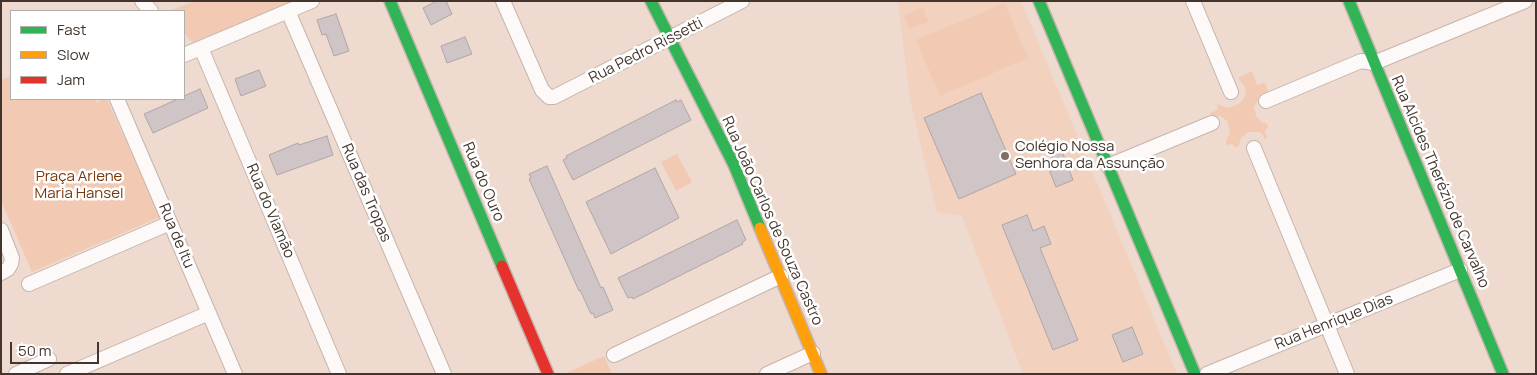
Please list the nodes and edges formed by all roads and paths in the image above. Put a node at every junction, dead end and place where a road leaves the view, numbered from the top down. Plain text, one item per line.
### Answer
1 (312, 1) edge
2 (390, 1) edge
3 (503, 1) edge
4 (651, 1) edge
5 (742, 1) edge
6 (1039, 1) edge
7 (1194, 1) edge
8 (1349, 1) edge
9 (1525, 1) edge
10 (288, 11) junction
11 (670, 38) junction
12 (201, 48) junction
13 (185, 52) edge
14 (1374, 63) junction
15 (1230, 92) dead end
16 (117, 100) edge
17 (1266, 101) dead end
18 (1212, 123) dead end
19 (1254, 148) dead end
20 (1108, 166) junction
21 (170, 223) junction
22 (1, 230) edge
23 (6, 269) edge
24 (1460, 270) junction
25 (780, 276) junction
26 (29, 284) dead end
27 (209, 313) junction
28 (1327, 325) junction
29 (813, 353) junction
30 (614, 355) dead end
31 (49, 359) dead end
32 (16, 374) edge
33 (67, 374) edge
34 (235, 374) edge
35 (339, 374) edge
36 (444, 374) edge
37 (548, 374) edge
38 (767, 374) edge
39 (821, 374) edge
40 (1195, 374) edge
41 (1207, 374) edge
42 (1347, 374) edge
43 (1504, 374) edge

1 - 10 street
2 - 37 street, Rua do Ouro
3 - 11 street, Rua Pedro Rissetti
4 - 11 street, Rua João Carlos de Souza Castro
5 - 11 street, Rua Pedro Rissetti
6 - 20 street
7 - 15 street
8 - 14 street, Rua Alcides Therézio de Carvalho
9 - 14 street
10 - 12 street
10 - 36 street, Rua das Tropas
11 - 25 street, Rua João Carlos de Souza Castro
12 - 13 street
12 - 35 street, Rua do Viamão
14 - 17 street
14 - 24 street, Rua Alcides Therézio de Carvalho
16 - 21 street, Rua de Itu
18 - 20 street
19 - 28 street
20 - 40 street
21 - 26 street
21 - 27 street, Rua de Itu
22 - 23 street
24 - 28 street, Rua Henrique Dias
24 - 43 street, Rua Alcides Therézio de Carvalho
25 - 29 street, Rua João Carlos de Souza Castro
25 - 30 street
27 - 33 street
27 - 34 street, Rua de Itu
28 - 41 street, Rua Henrique Dias
28 - 42 street
29 - 38 street
29 - 39 street, Rua João Carlos de Souza Castro
31 - 32 street

